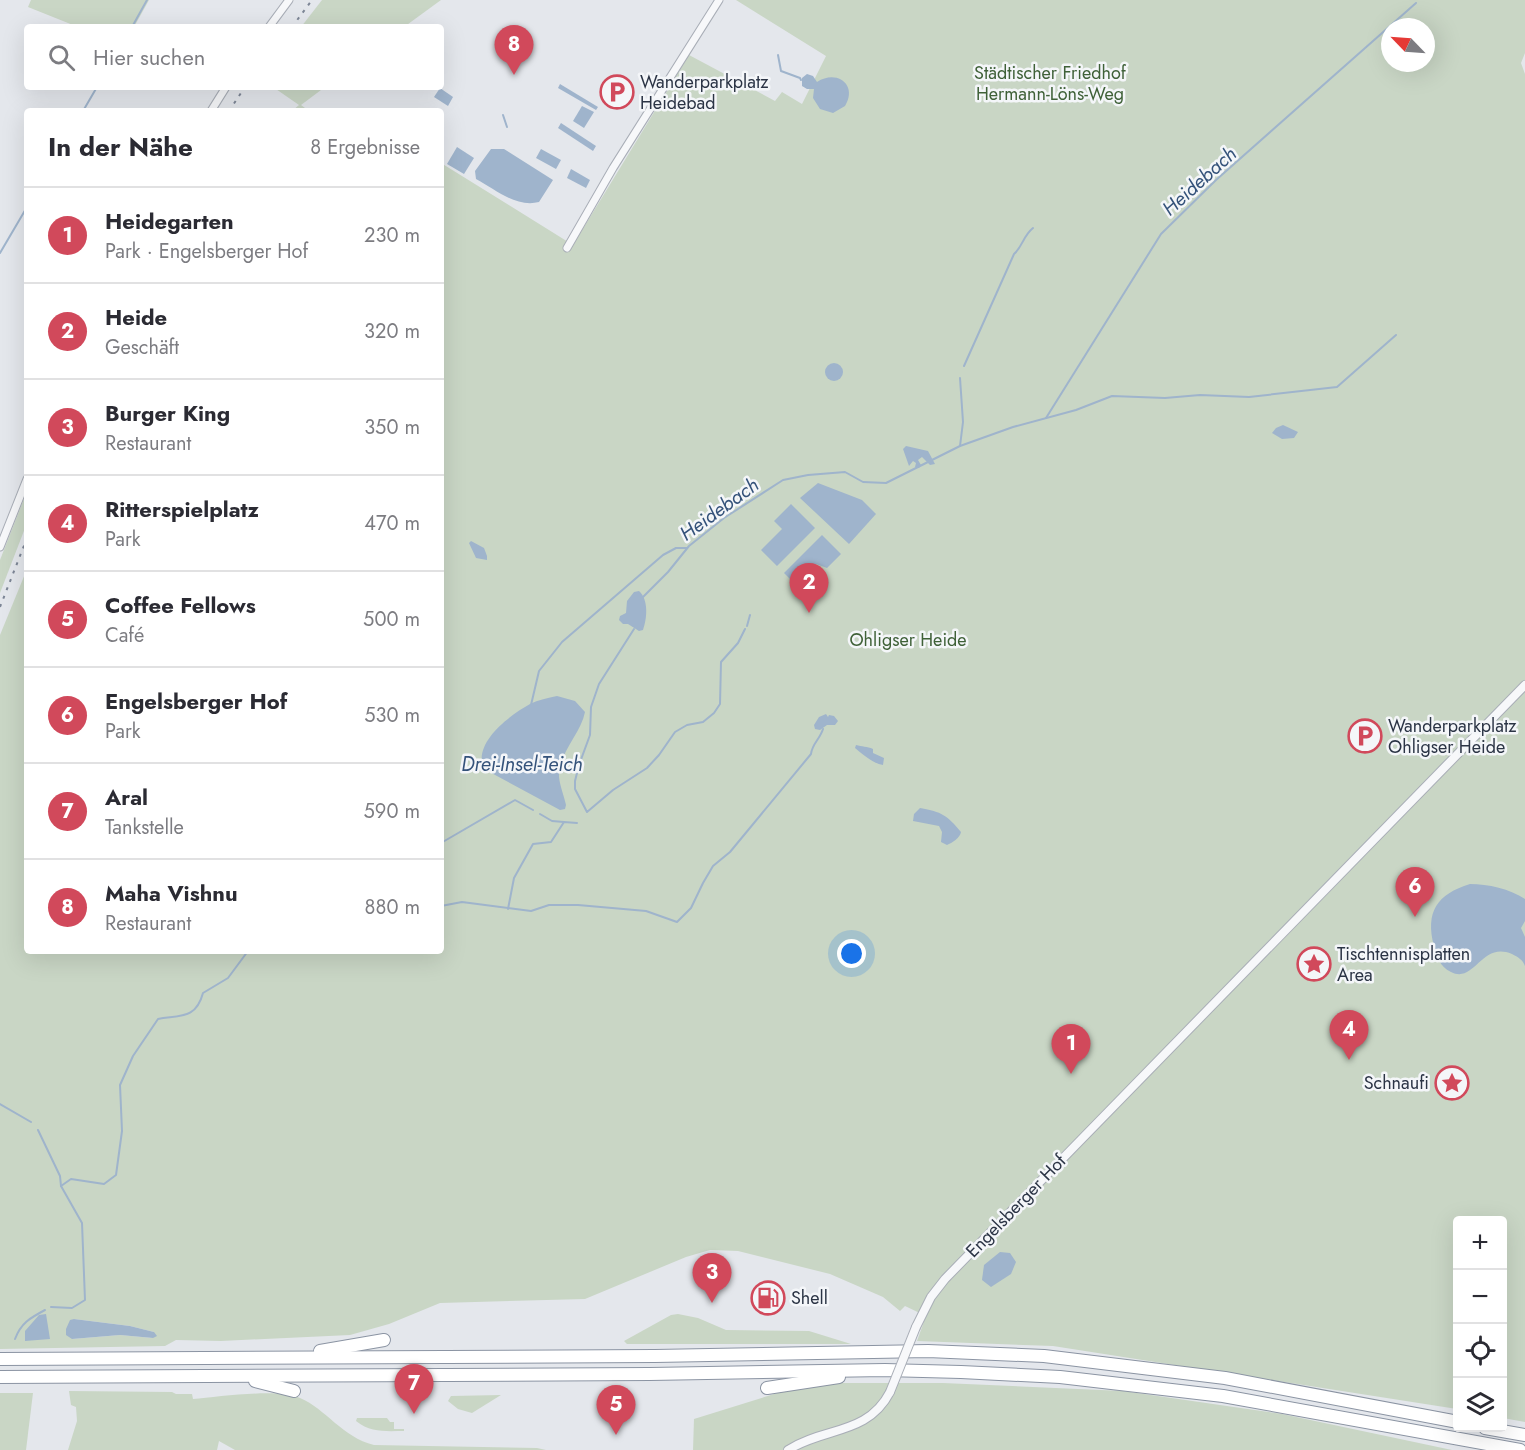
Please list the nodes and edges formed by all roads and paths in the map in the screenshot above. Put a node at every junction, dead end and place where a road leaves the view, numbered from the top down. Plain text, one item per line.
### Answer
1 (289, 0) edge
2 (719, 0) edge
3 (271, 24) edge
4 (224, 90) edge
5 (213, 108) edge
6 (567, 248) dead end
7 (24, 487) edge
8 (0, 547) edge
9 (1525, 685) edge
10 (384, 1340) dead end
11 (879, 1344) dead end
12 (928, 1351) junction
13 (283, 1357) junction
14 (0, 1359) edge
15 (885, 1370) junction
16 (203, 1376) junction
17 (0, 1377) edge
18 (766, 1388) dead end
19 (294, 1391) dead end
20 (1453, 1421) edge
21 (1507, 1432) edge
22 (1525, 1435) edge
23 (788, 1450) edge
24 (1520, 1450) edge

1 - 3 street
2 - 6 street
4 - 5 street
7 - 8 street
9 - 23 street, Engelsberger Hof, bridge
10 - 13 highway
11 - 12 highway
12 - 13 highway
12 - 20 highway
13 - 14 highway
15 - 16 highway
15 - 18 highway
15 - 24 highway
16 - 17 highway
16 - 19 highway
21 - 22 highway

